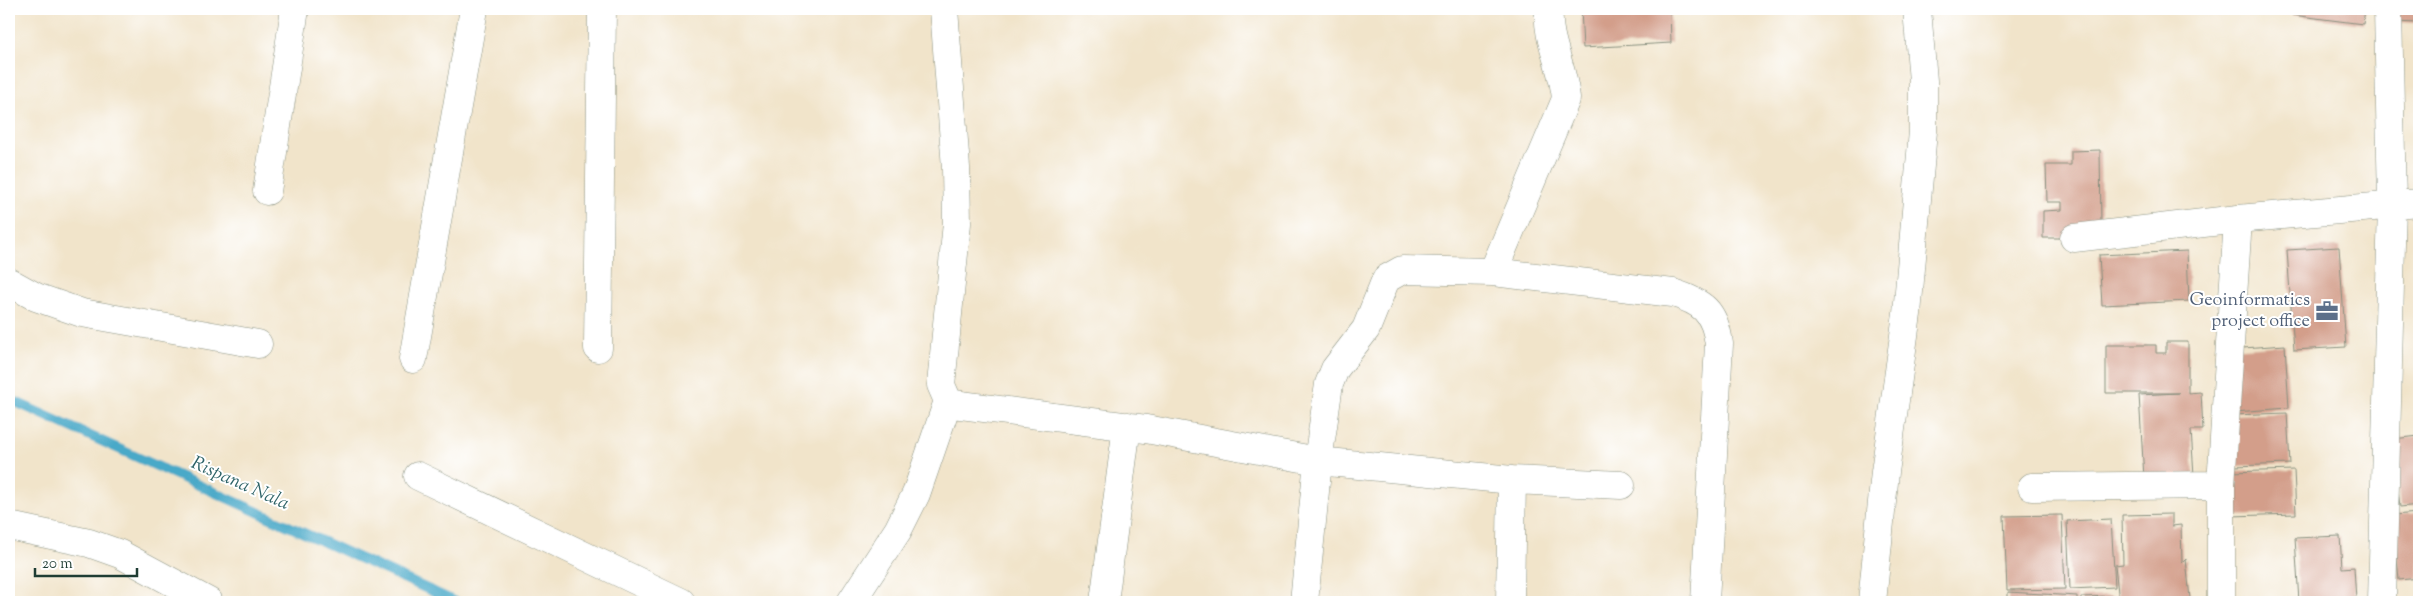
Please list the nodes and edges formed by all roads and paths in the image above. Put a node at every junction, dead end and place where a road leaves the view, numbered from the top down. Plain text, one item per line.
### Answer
1 (295, 9) edge
2 (474, 9) edge
3 (602, 9) edge
4 (944, 9) edge
5 (1549, 9) edge
6 (1917, 9) edge
7 (2388, 9) edge
8 (267, 191) dead end
9 (2419, 203) edge
10 (2392, 204) junction
11 (2238, 219) junction
12 (2074, 238) dead end
13 (1493, 272) junction
14 (9, 282) edge
15 (258, 344) dead end
16 (598, 348) dead end
17 (413, 359) dead end
18 (948, 401) junction
19 (1127, 426) junction
20 (1318, 461) junction
21 (418, 476) dead end
22 (1512, 480) junction
23 (1621, 485) dead end
24 (2221, 485) junction
25 (2032, 487) dead end
26 (9, 526) edge
27 (209, 602) edge
28 (681, 602) edge
29 (851, 602) edge
30 (1104, 602) edge
31 (1304, 602) edge
32 (1510, 602) edge
33 (1705, 602) edge
34 (1872, 602) edge
35 (2221, 602) edge
36 (2382, 602) edge

1 - 8 street
2 - 17 street
3 - 16 street
4 - 18 street
5 - 13 street
6 - 34 street
7 - 10 street
9 - 10 street
10 - 11 street
10 - 36 street
11 - 12 street
11 - 24 street
13 - 20 street
13 - 33 street
14 - 15 street
18 - 19 street
18 - 29 street
19 - 20 street
19 - 30 street
20 - 22 street
20 - 31 street
21 - 28 street
22 - 23 street
22 - 32 street
24 - 25 street
24 - 35 street
26 - 27 street

